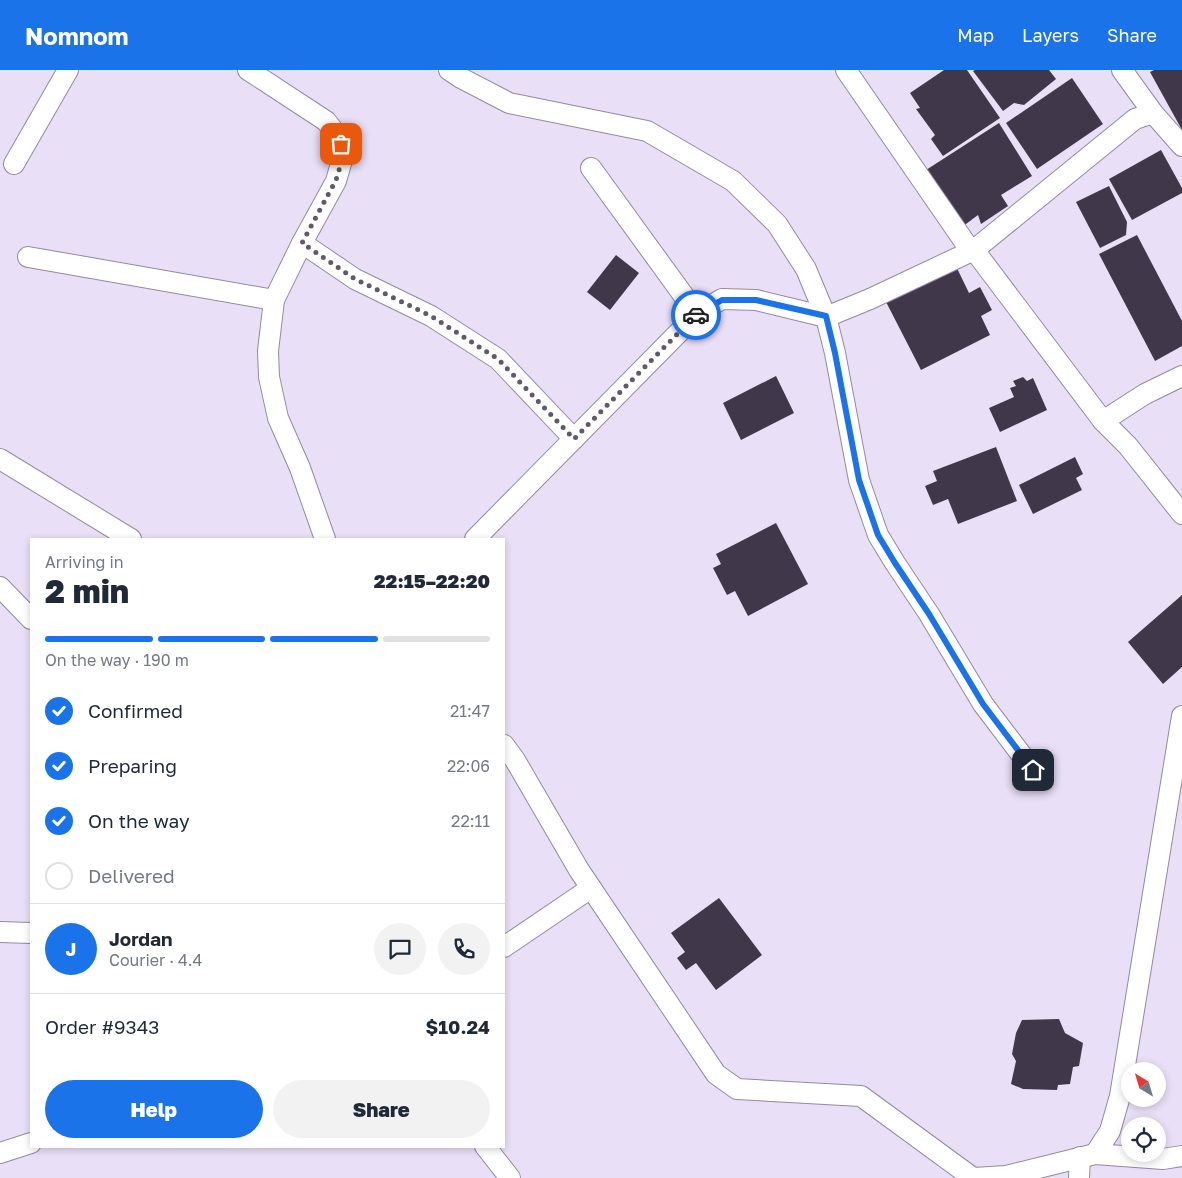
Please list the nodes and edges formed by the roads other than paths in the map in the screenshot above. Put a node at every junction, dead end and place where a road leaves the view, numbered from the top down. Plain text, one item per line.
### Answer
1 (68, 70) edge
2 (248, 70) edge
3 (449, 70) edge
4 (846, 70) edge
5 (1122, 70) edge
6 (1153, 113) junction
7 (1182, 146) edge
8 (14, 164) dead end
9 (591, 168) dead end
10 (302, 243) junction
11 (974, 250) junction
12 (28, 256) dead end
13 (274, 300) junction
14 (697, 314) junction
15 (826, 316) junction
16 (1182, 376) edge
17 (1103, 421) junction
18 (574, 439) junction
19 (0, 460) edge
20 (1182, 514) edge
21 (129, 538) edge
22 (325, 538) edge
23 (476, 538) edge
24 (0, 587) edge
25 (30, 618) edge
26 (1182, 716) edge
27 (505, 746) edge
28 (1033, 770) dead end
29 (591, 888) junction
30 (0, 932) edge
31 (30, 933) edge
32 (505, 946) edge
33 (30, 1143) edge
34 (487, 1148) edge
35 (0, 1153) edge
36 (1088, 1156) junction
37 (1182, 1156) edge
38 (510, 1178) edge
39 (974, 1178) edge
40 (1079, 1178) edge

1 - 8 street
2 - 10 street
3 - 15 street
4 - 11 street
5 - 6 street
6 - 7 street
6 - 11 street
9 - 14 street
10 - 13 street
10 - 18 street
11 - 15 street
11 - 17 street
12 - 13 street
13 - 22 street
14 - 15 street
14 - 18 street
15 - 28 street
16 - 17 street
17 - 20 street
18 - 23 street
19 - 21 street
24 - 25 street
26 - 36 street
27 - 29 street
29 - 32 street
29 - 39 street
30 - 31 street
33 - 35 street
34 - 38 street
36 - 37 street
36 - 39 street
36 - 40 street

